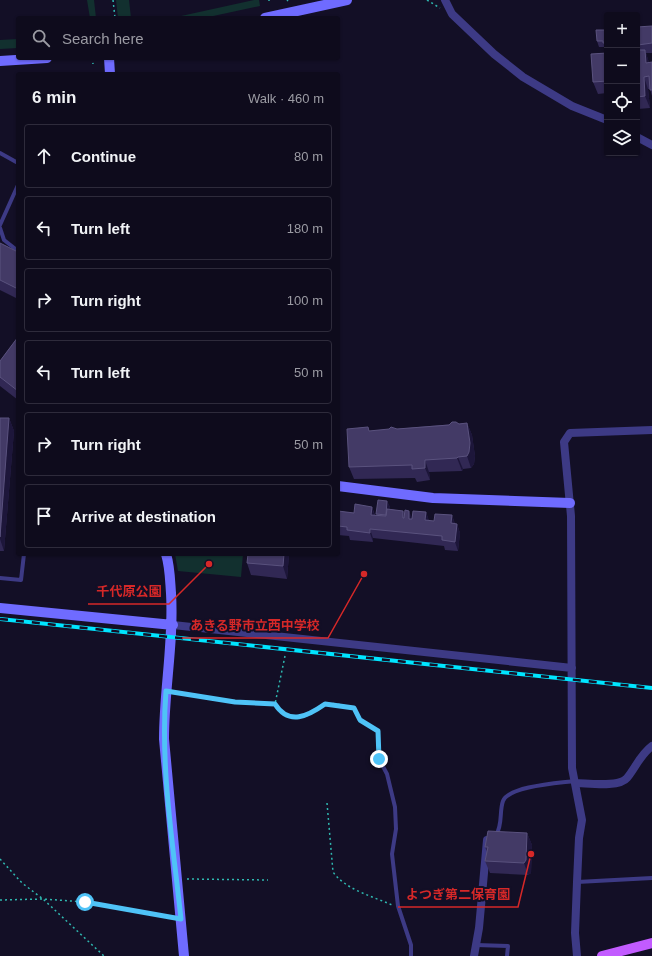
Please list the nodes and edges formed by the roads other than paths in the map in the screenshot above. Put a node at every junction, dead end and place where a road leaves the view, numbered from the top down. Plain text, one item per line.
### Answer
1 (347, 0) edge
2 (445, 0) edge
3 (274, 16) edge
4 (16, 60) edge
5 (109, 60) edge
6 (0, 61) edge
7 (110, 72) edge
8 (604, 119) edge
9 (640, 138) edge
10 (651, 144) edge
11 (0, 153) edge
12 (16, 162) edge
13 (16, 189) edge
14 (1, 219) edge
15 (0, 226) edge
16 (16, 249) edge
17 (652, 430) edge
18 (340, 486) edge
19 (570, 503) junction
20 (24, 556) edge
21 (167, 556) edge
22 (0, 578) edge
23 (0, 608) edge
24 (173, 625) junction
25 (572, 668) junction
26 (652, 746) edge
27 (379, 759) road end
28 (574, 782) junction
29 (487, 840) joint
30 (652, 878) edge
31 (577, 882) junction
32 (652, 943) edge
33 (476, 945) junction
34 (184, 956) edge
35 (411, 956) edge
36 (474, 956) edge
37 (507, 956) edge
38 (576, 956) edge
39 (602, 956) edge

1 - 3 street
2 - 8 street
4 - 6 street
5 - 7 street
9 - 10 street
11 - 12 lane
13 - 14 lane
14 - 15 lane
15 - 16 lane
17 - 19 street
18 - 19 street
19 - 25 street
20 - 22 lane
21 - 24 street
23 - 24 street
24 - 25 street
24 - 34 street
25 - 28 street
26 - 28 street
27 - 35 lane
28 - 29 lane
28 - 31 street
29 - 33 street
30 - 31 lane
31 - 38 street
32 - 39 main road
33 - 36 street
33 - 37 lane

